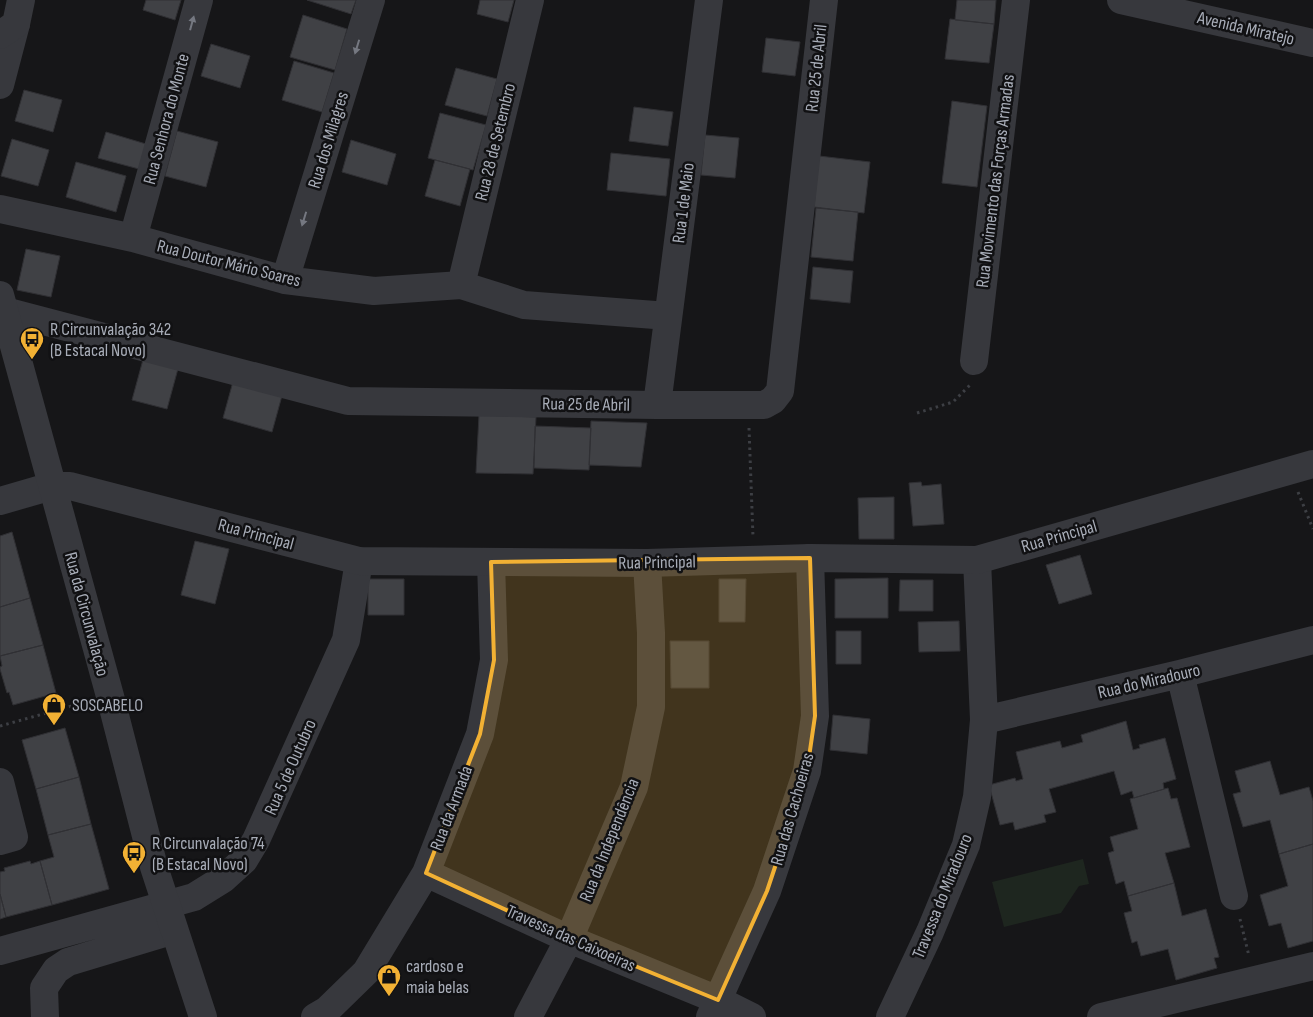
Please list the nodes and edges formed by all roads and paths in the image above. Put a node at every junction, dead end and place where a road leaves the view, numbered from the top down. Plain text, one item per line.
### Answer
1 (199, 0) edge
2 (371, 0) edge
3 (530, 0) edge
4 (709, 0) edge
5 (824, 0) edge
6 (1016, 0) edge
7 (1121, 0) edge
8 (12, 19) edge
9 (1313, 43) edge
10 (0, 85) edge
11 (0, 209) edge
12 (133, 238) junction
13 (285, 280) junction
14 (461, 285) junction
15 (2, 303) edge
16 (668, 316) junction
17 (974, 361) joint
18 (657, 405) junction
19 (748, 405) junction
20 (917, 413) dead end
21 (1301, 468) edge
22 (52, 486) junction
23 (0, 501) edge
24 (1313, 529) edge
25 (810, 558) junction
26 (754, 560) junction
27 (977, 560) junction
28 (359, 561) junction
29 (491, 562) junction
30 (647, 563) junction
31 (1313, 640) edge
32 (1180, 674) junction
33 (110, 696) junction
34 (984, 720) junction
35 (0, 726) edge
36 (0, 782) edge
37 (0, 841) edge
38 (426, 873) junction
39 (1234, 896) joint
40 (170, 917) junction
41 (569, 939) junction
42 (0, 952) edge
43 (1313, 966) edge
44 (1256, 980) junction
45 (714, 1009) edge
46 (45, 1017) edge
47 (203, 1017) edge
48 (315, 1017) edge
49 (528, 1017) edge
50 (752, 1017) edge
51 (890, 1017) edge
52 (1101, 1017) edge

12 -> 1 street, Rua Senhora do Monte
2 -> 13 street, Rua dos Milagres
3 - 14 street, Rua 28 de Setembro
4 - 16 street, Rua 1 de Maio
5 - 19 street, Rua 25 de Abril
6 - 17 street, Rua Movimento das Forças Armadas
7 - 9 street, Avenida Miratejo
8 - 10 street
11 - 12 street, Rua Doutor Mário Soares
12 - 13 street, Rua Doutor Mário Soares
13 - 14 street, Rua Doutor Mário Soares
14 - 16 street, Rua Doutor Mário Soares
15 - 18 street, Rua 25 de Abril
15 - 22 street, Rua da Circunvalação
16 - 18 street, Rua 1 de Maio
17 - 20 path
18 - 19 street, Rua 25 de Abril
19 - 26 path
21 - 24 path
21 - 27 street, Rua Principal
22 - 23 street, Rua Principal
22 - 28 street, Rua Principal
22 - 33 street, Rua da Circunvalação
25 - 26 street, Rua Principal
25 - 27 street, Rua Principal
25 - 45 street, Rua das Cachoeiras
26 - 30 street, Rua Principal
27 - 34 street, Travessa do Miradouro
28 - 29 street, Rua Principal
28 - 40 street, Rua 5 de Outubro
29 - 30 street, Rua Principal
29 - 38 street, Rua da Armada
30 - 41 street, Rua da Independência
31 - 32 street, Rua do Miradouro
32 - 34 street, Rua do Miradouro
32 - 39 street
33 - 35 path
33 - 40 street, Rua da Circunvalação
34 - 51 street, Travessa do Miradouro
36 - 37 street
38 - 41 street, Travessa das Caixoeiras
38 - 48 street, Rua da Armada
39 - 44 path
40 - 42 street, Rua 5 de Outubro
40 - 46 street
40 - 47 street, Rua da Circunvalação
41 - 45 street, Travessa das Caixoeiras
41 - 49 street, Rua da Independência
43 - 44 street
44 - 52 street
45 - 50 street

